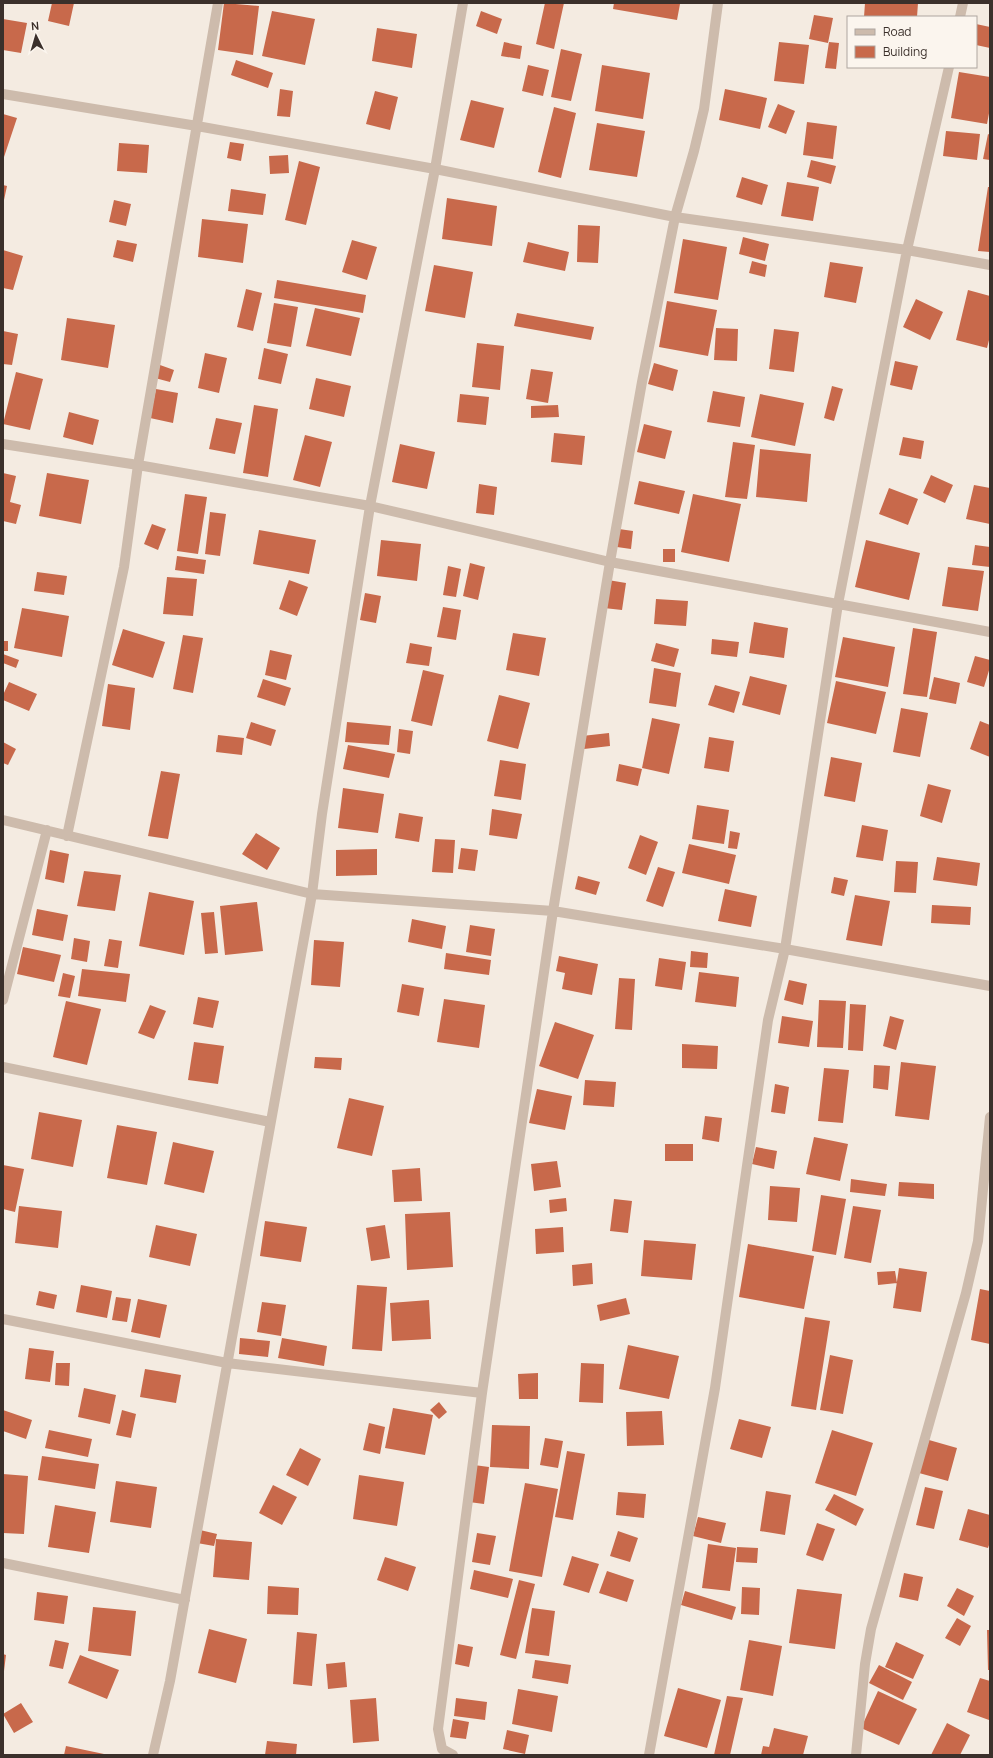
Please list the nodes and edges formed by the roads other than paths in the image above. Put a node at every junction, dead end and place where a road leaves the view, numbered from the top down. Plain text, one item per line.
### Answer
1 (218, 3) edge
2 (463, 3) edge
3 (718, 3) edge
4 (963, 3) edge
5 (960, 16) edge
6 (949, 68) edge
7 (3, 94) edge
8 (197, 126) junction
9 (435, 169) junction
10 (675, 217) junction
11 (907, 250) junction
12 (990, 265) edge
13 (3, 444) edge
14 (138, 465) junction
15 (370, 506) junction
16 (610, 562) junction
17 (838, 604) junction
18 (990, 632) edge
19 (3, 820) edge
20 (47, 830) junction
21 (67, 836) junction
22 (312, 894) junction
23 (553, 911) junction
24 (785, 949) junction
25 (990, 986) edge
26 (3, 1000) edge
27 (3, 1067) edge
28 (990, 1117) edge
29 (270, 1122) junction
30 (3, 1319) edge
31 (227, 1363) junction
32 (482, 1393) junction
33 (3, 1563) edge
34 (185, 1600) junction
35 (153, 1755) edge
36 (453, 1755) edge
37 (649, 1755) edge
38 (856, 1755) edge

1 - 8 street
2 - 9 street
3 - 10 street
4 - 5 street
6 - 11 street
7 - 8 street
8 - 9 street
8 - 14 street
9 - 10 street
9 - 15 street
10 - 11 street
10 - 16 street
11 - 12 street
11 - 17 street
13 - 14 street
14 - 15 street
14 - 21 street
15 - 16 street
15 - 22 street
16 - 17 street
16 - 23 street
17 - 18 street
17 - 24 street
19 - 20 street
20 - 21 street
20 - 26 street
21 - 22 street
22 - 23 street
22 - 29 street
23 - 24 street
23 - 32 street
24 - 25 street
24 - 37 street
27 - 29 street
28 - 38 street
29 - 31 street
30 - 31 street
31 - 32 street
31 - 34 street
32 - 36 street
33 - 34 street
34 - 35 street

